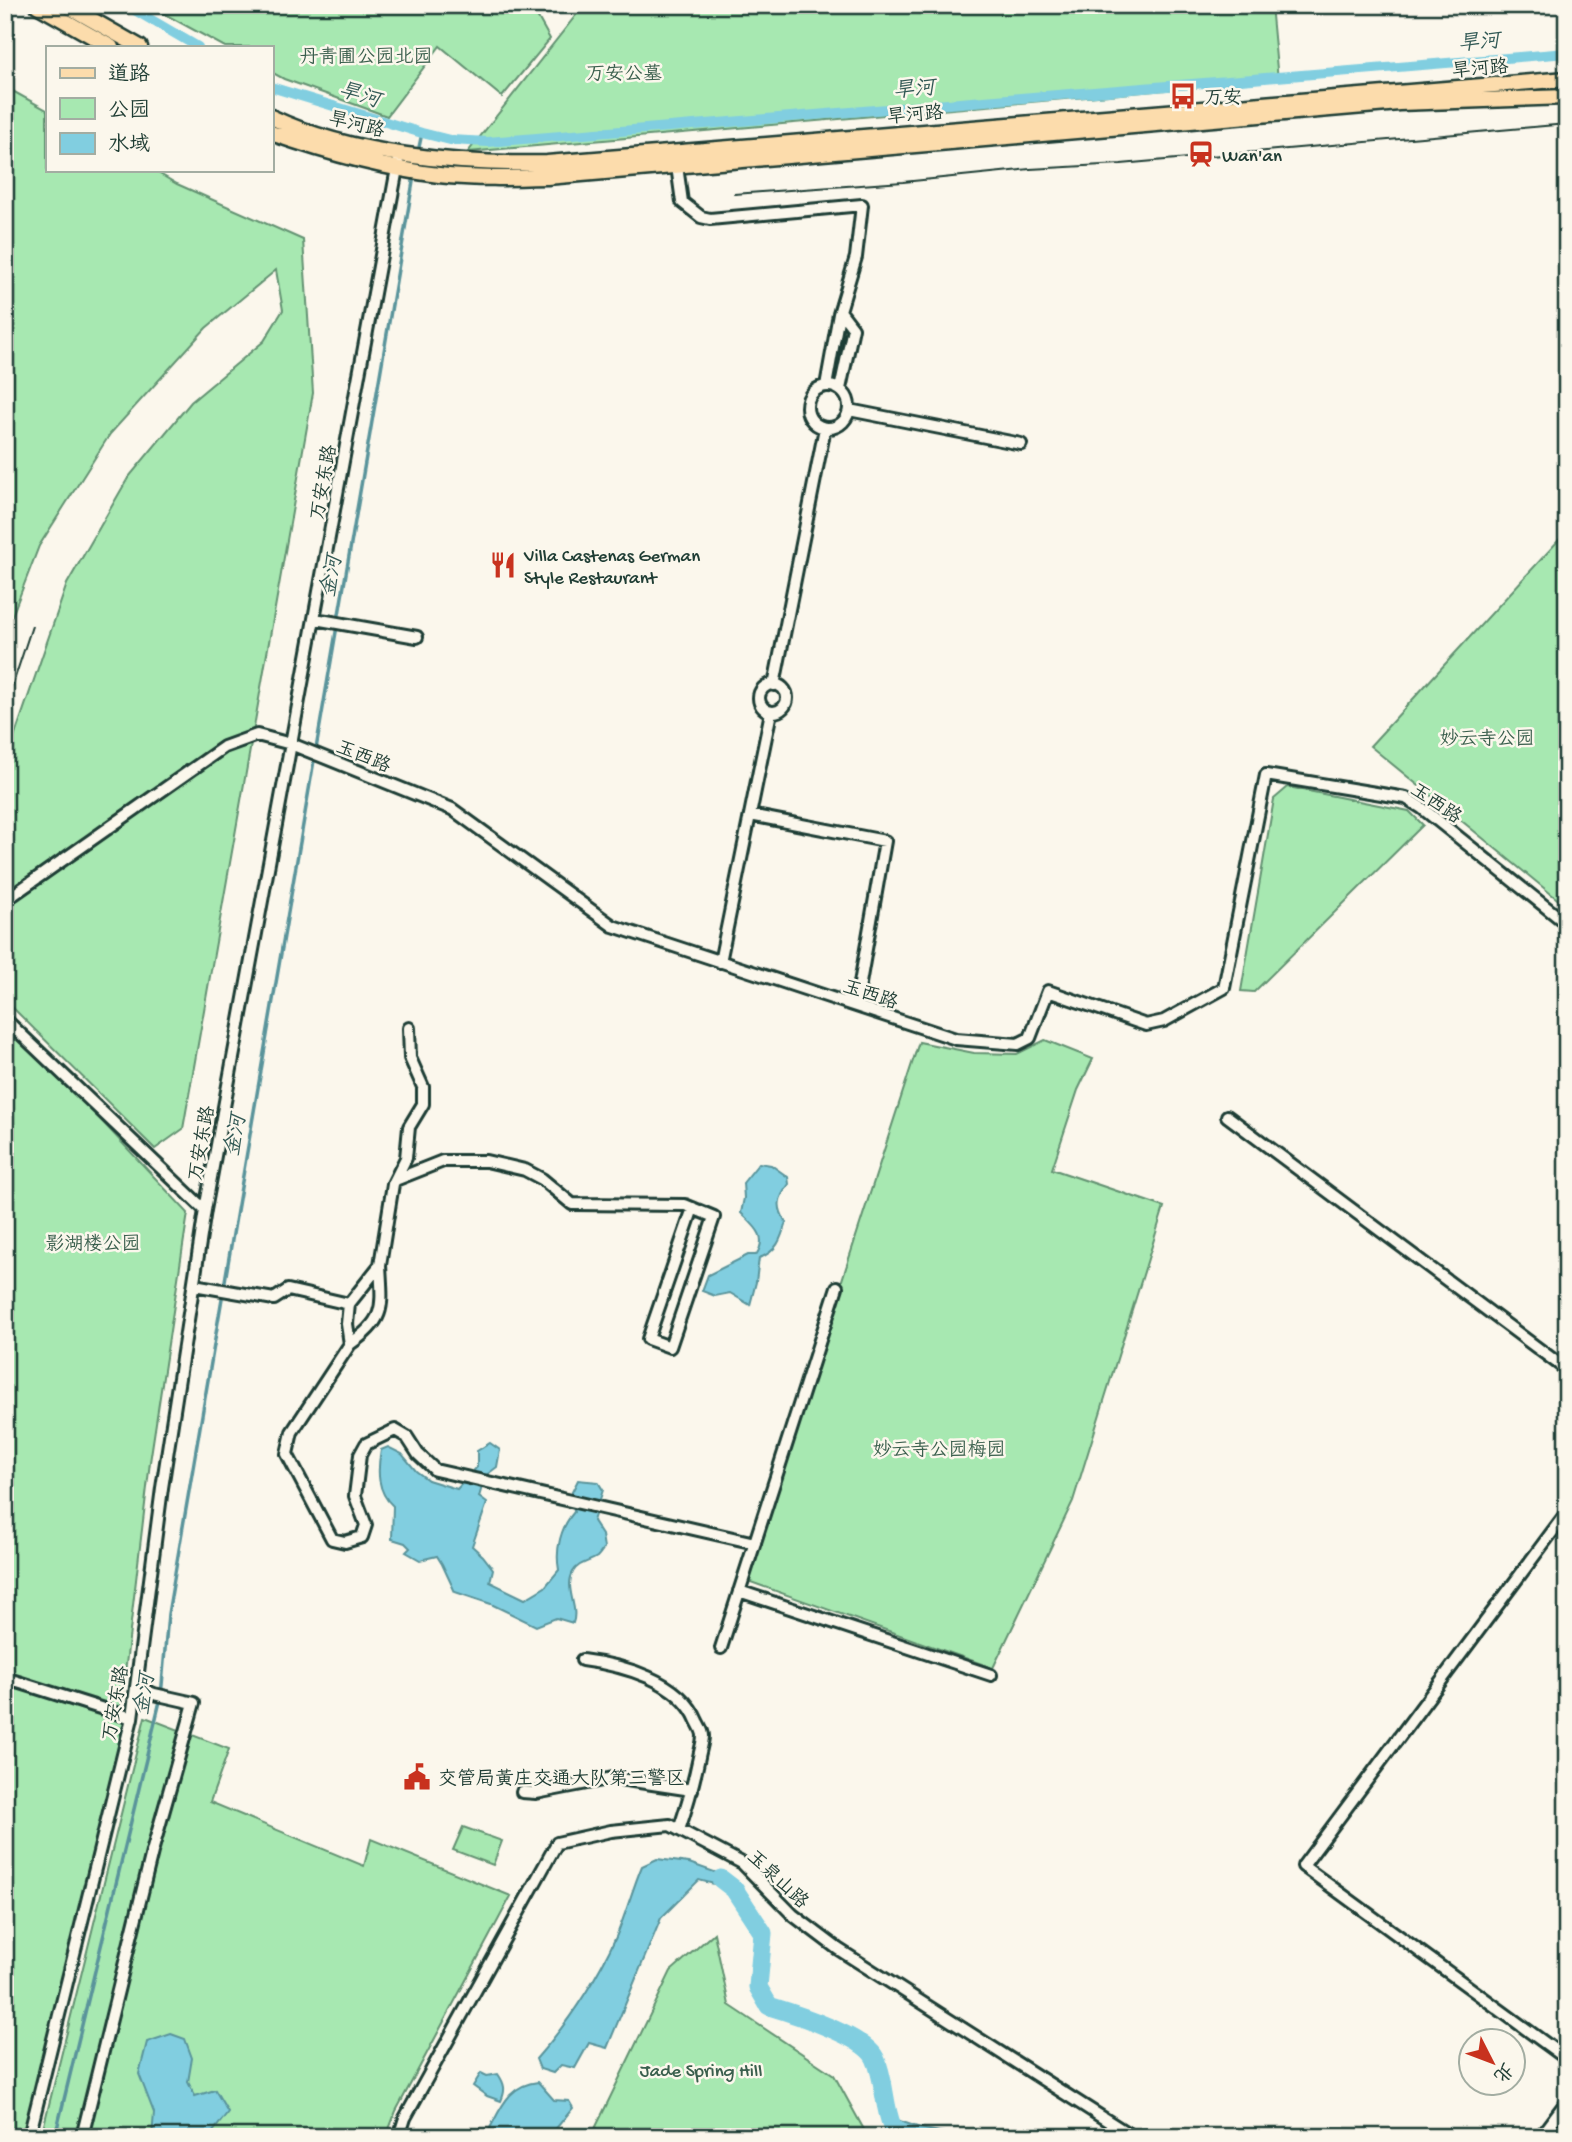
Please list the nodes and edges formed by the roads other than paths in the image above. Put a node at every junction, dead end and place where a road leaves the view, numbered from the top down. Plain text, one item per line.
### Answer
1 (37, 5) edge
2 (66, 5) edge
3 (109, 46) edge
4 (138, 46) edge
5 (1567, 79) edge
6 (1567, 97) edge
7 (273, 118) edge
8 (273, 134) edge
9 (405, 161) junction
10 (430, 166) junction
11 (677, 166) junction
12 (840, 311) junction
13 (826, 386) junction
14 (840, 389) junction
15 (849, 410) junction
16 (825, 428) junction
17 (1021, 444) dead end
18 (315, 619) junction
19 (417, 637) dead end
20 (774, 685) junction
21 (771, 712) junction
22 (291, 744) junction
23 (750, 815) junction
24 (5, 897) edge
25 (1567, 924) edge
26 (720, 962) junction
27 (856, 1006) junction
28 (5, 1019) edge
29 (409, 1028) dead end
30 (1227, 1116) dead end
31 (395, 1180) junction
32 (693, 1208) junction
33 (205, 1210) junction
34 (380, 1265) junction
35 (194, 1285) junction
36 (837, 1287) dead end
37 (349, 1304) junction
38 (350, 1344) junction
39 (1567, 1370) edge
40 (1567, 1512) edge
41 (755, 1543) junction
42 (739, 1591) junction
43 (721, 1648) dead end
44 (582, 1660) dead end
45 (991, 1675) dead end
46 (5, 1678) edge
47 (136, 1687) junction
48 (132, 1718) junction
49 (692, 1790) junction
50 (522, 1792) dead end
51 (679, 1830) junction
52 (1567, 2059) edge
53 (1567, 2101) edge
54 (29, 2137) edge
55 (82, 2137) edge
56 (399, 2137) edge
57 (1133, 2137) edge
58 (1540, 2137) edge

1 - 3 main road
2 - 4 main road
5 - 10 main road, 旱河路
6 - 11 main road, 旱河路
7 - 9 main road, 旱河路
8 - 9 main road, 旱河路
9 - 10 main road, 旱河路
9 - 18 street, 万安东路
10 - 11 main road, 旱河路
11 - 12 street
12 - 13 street
12 - 14 street
13 - 14 street
13 - 16 street
14 - 15 street
15 - 16 street
15 - 17 street
16 - 20 street
18 - 19 street
18 - 22 street, 万安东路
20 - 21 street
20 - 21 street
21 - 23 street
22 - 24 street, 玉西路
22 - 26 street, 玉西路
22 - 33 street, 万安东路
23 - 26 street
23 - 27 street
25 - 27 street, 玉西路
26 - 27 street, 玉西路
28 - 33 street
29 - 31 street
30 - 39 street
31 - 32 street
31 - 34 street
32 - 32 street
33 - 35 street, 万安东路
34 - 37 street
34 - 38 street
35 - 37 street
35 - 47 street, 万安东路
36 - 41 street
37 - 38 street
38 - 41 street
40 - 52 street
41 - 42 street
42 - 43 street
42 - 45 street
44 - 49 street
46 - 48 street
47 - 48 street, 万安东路
47 - 55 street
48 - 54 street, 万安东路
49 - 50 street
49 - 51 street
51 - 56 street, 玉泉山路
51 - 57 street, 玉泉山路
53 - 58 street

